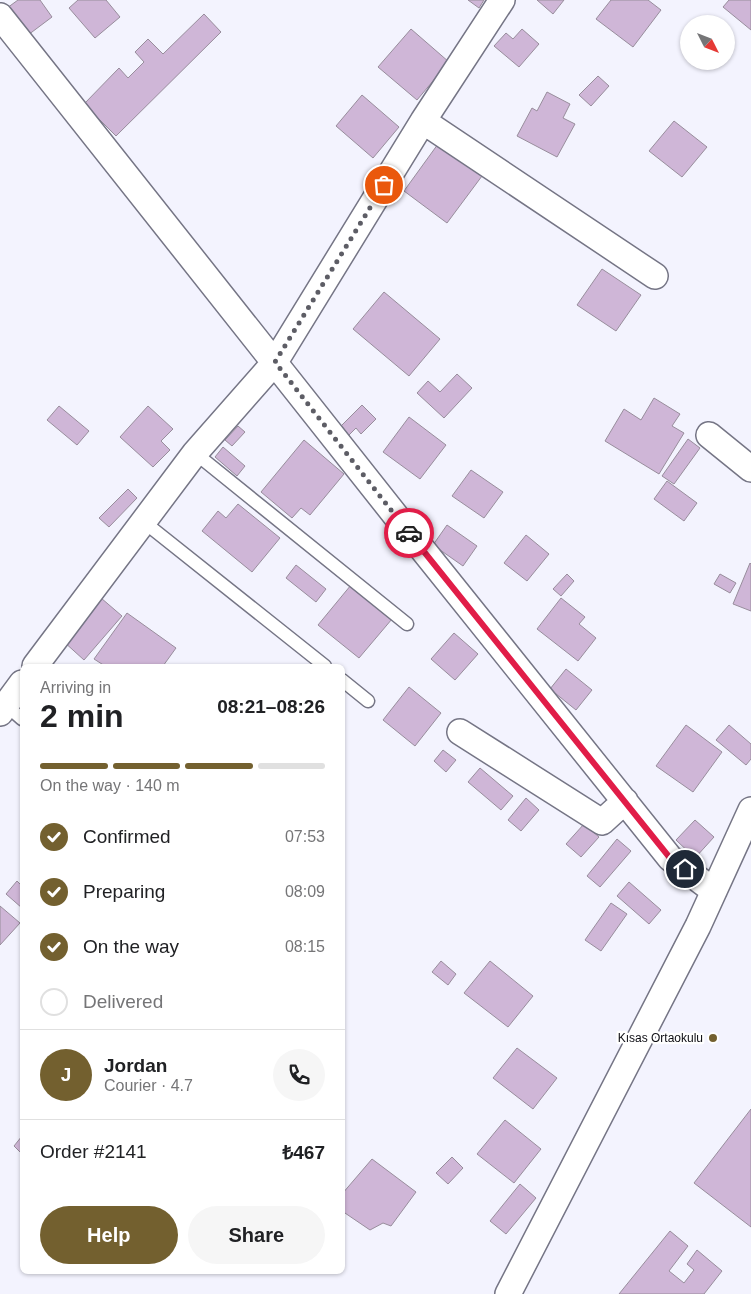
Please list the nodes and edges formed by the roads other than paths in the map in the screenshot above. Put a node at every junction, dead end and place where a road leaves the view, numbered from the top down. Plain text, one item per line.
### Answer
1 (502, 0) edge
2 (0, 16) edge
3 (423, 121) junction
4 (655, 276) dead end
5 (275, 362) junction
6 (709, 435) dead end
7 (195, 453) junction
8 (751, 469) edge
9 (144, 522) junction
10 (407, 624) dead end
11 (37, 664) edge
12 (322, 664) edge
13 (345, 682) edge
14 (20, 687) edge
15 (368, 701) dead end
16 (9, 712) edge
17 (460, 732) dead end
18 (625, 801) junction
19 (751, 810) edge
20 (714, 891) junction
21 (508, 1294) edge

1 - 3 street
2 - 5 street
3 - 4 street
3 - 5 street
5 - 7 street
5 - 18 street
6 - 8 street
7 - 9 street
7 - 10 lane
9 - 11 street
9 - 12 lane
13 - 15 lane
14 - 16 street
17 - 18 street
18 - 20 street
19 - 20 street
20 - 21 street

